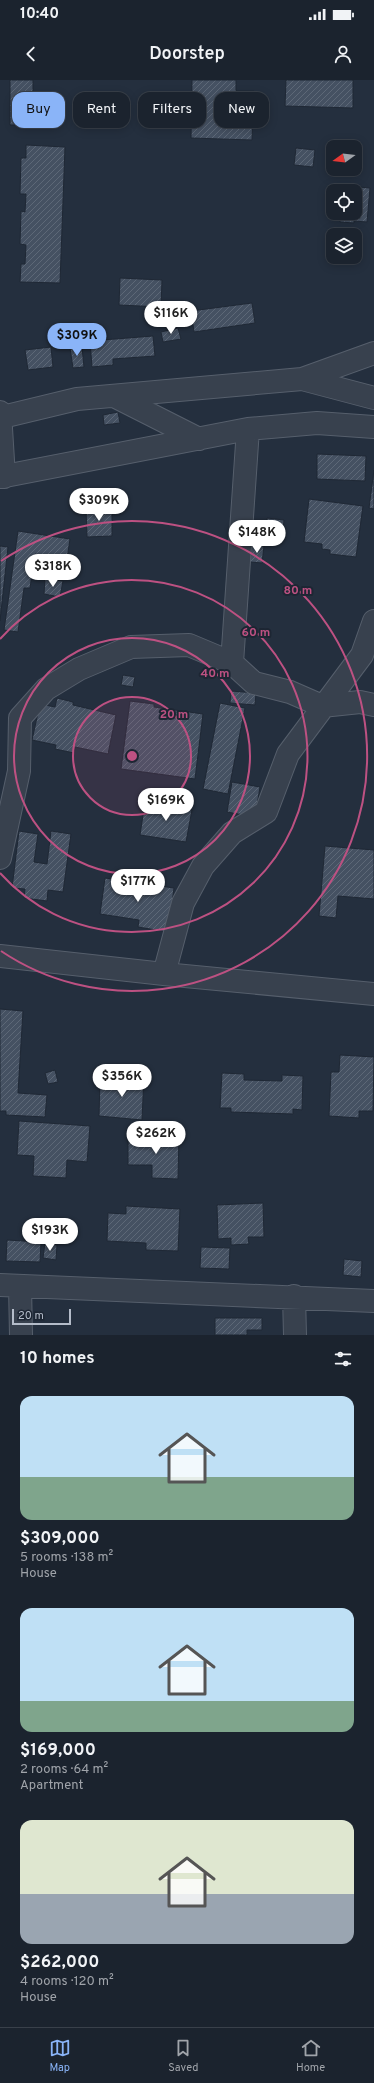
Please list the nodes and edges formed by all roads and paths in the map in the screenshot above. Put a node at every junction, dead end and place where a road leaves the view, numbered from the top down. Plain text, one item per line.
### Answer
1 (374, 353) edge
2 (302, 379) junction
3 (114, 396) junction
4 (374, 398) edge
5 (1, 414) edge
6 (374, 426) edge
7 (248, 429) junction
8 (199, 439) junction
9 (2, 477) edge
10 (374, 620) edge
11 (232, 663) junction
12 (374, 704) edge
13 (322, 706) junction
14 (0, 858) edge
15 (0, 956) edge
16 (164, 974) junction
17 (374, 994) edge
18 (10, 1286) edge
19 (294, 1296) junction
20 (374, 1301) edge
21 (21, 1335) edge
22 (295, 1335) edge

1 - 2 street
2 - 3 street
2 - 4 street
3 - 5 street
3 - 8 street
5 - 9 street
6 - 7 street
7 - 8 street
7 - 11 street
8 - 9 street
10 - 13 street
11 - 13 street
11 - 14 street
12 - 13 street
13 - 16 street
15 - 16 street
16 - 17 street
18 - 19 street
18 - 21 street
19 - 20 street
19 - 22 street

